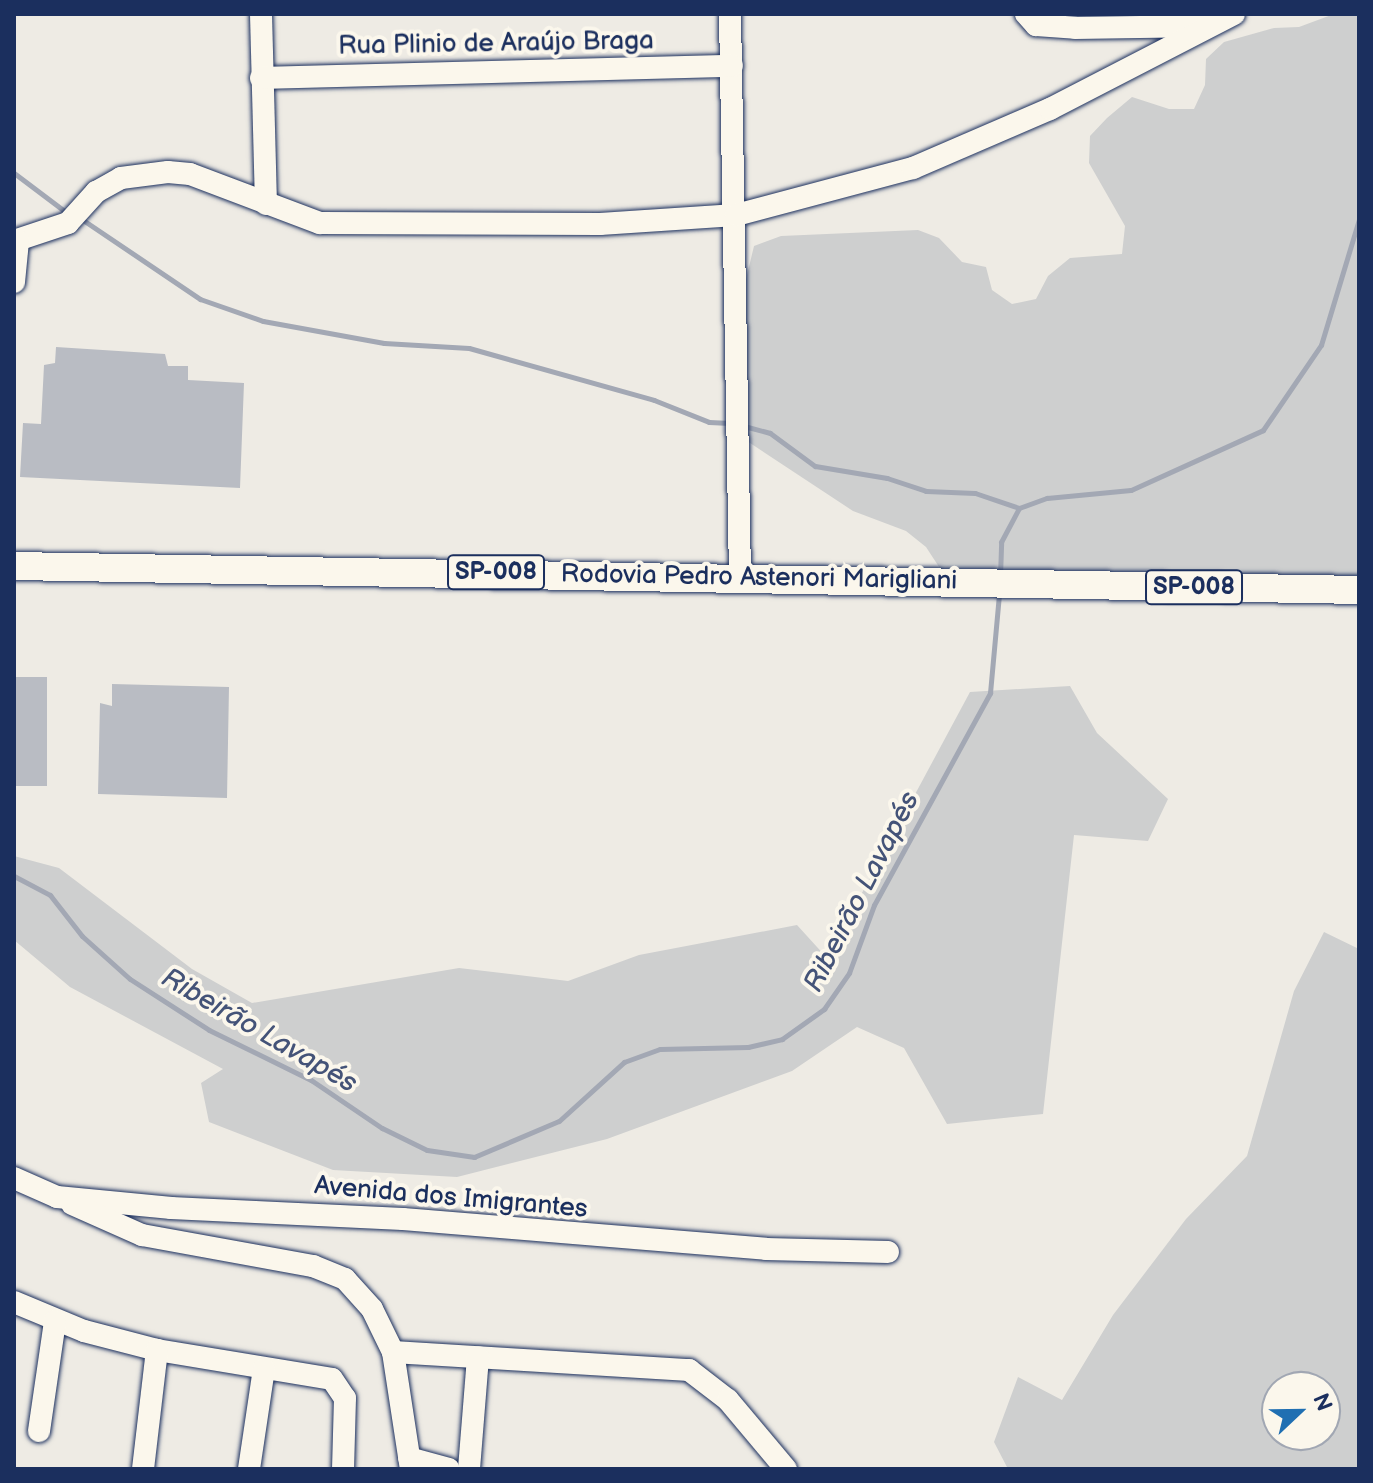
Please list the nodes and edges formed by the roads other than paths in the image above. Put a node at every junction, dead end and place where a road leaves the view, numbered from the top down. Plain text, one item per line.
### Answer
1 (261, 14) edge
2 (730, 14) edge
3 (1026, 14) edge
4 (1234, 14) edge
5 (1210, 26) junction
6 (732, 66) junction
7 (261, 78) junction
8 (266, 204) junction
9 (736, 215) junction
10 (16, 241) edge
11 (14, 282) edge
12 (14, 566) edge
13 (740, 575) junction
14 (1359, 590) edge
15 (14, 1178) edge
16 (57, 1197) junction
17 (888, 1252) dead end
18 (14, 1302) edge
19 (55, 1321) junction
20 (157, 1350) junction
21 (393, 1352) junction
22 (478, 1357) junction
23 (264, 1369) junction
24 (39, 1431) dead end
25 (410, 1464) edge
26 (143, 1469) edge
27 (249, 1469) edge
28 (343, 1469) edge
29 (449, 1469) edge
30 (469, 1469) edge
31 (786, 1469) edge

1 - 7 street
2 - 6 street
3 - 5 street
4 - 5 street
5 - 9 street
6 - 7 street, Rua Plinio de Araújo Braga
6 - 9 street
7 - 8 street
8 - 9 street
8 - 10 street
9 - 13 street
10 - 11 street
12 - 13 main road, Rodovia Pedro Astenori Marigliani / SP-008
13 - 14 main road, Rodovia Pedro Astenori Marigliani / SP-008
15 - 16 street, Avenida dos Imigrantes
16 - 17 street, Avenida dos Imigrantes
16 - 21 street
18 - 19 street
19 - 20 street
19 - 24 street
20 - 23 street
20 - 26 street
21 - 22 street
21 - 25 street
22 - 30 street
22 - 31 street
23 - 27 street
23 - 28 street
25 - 29 street

